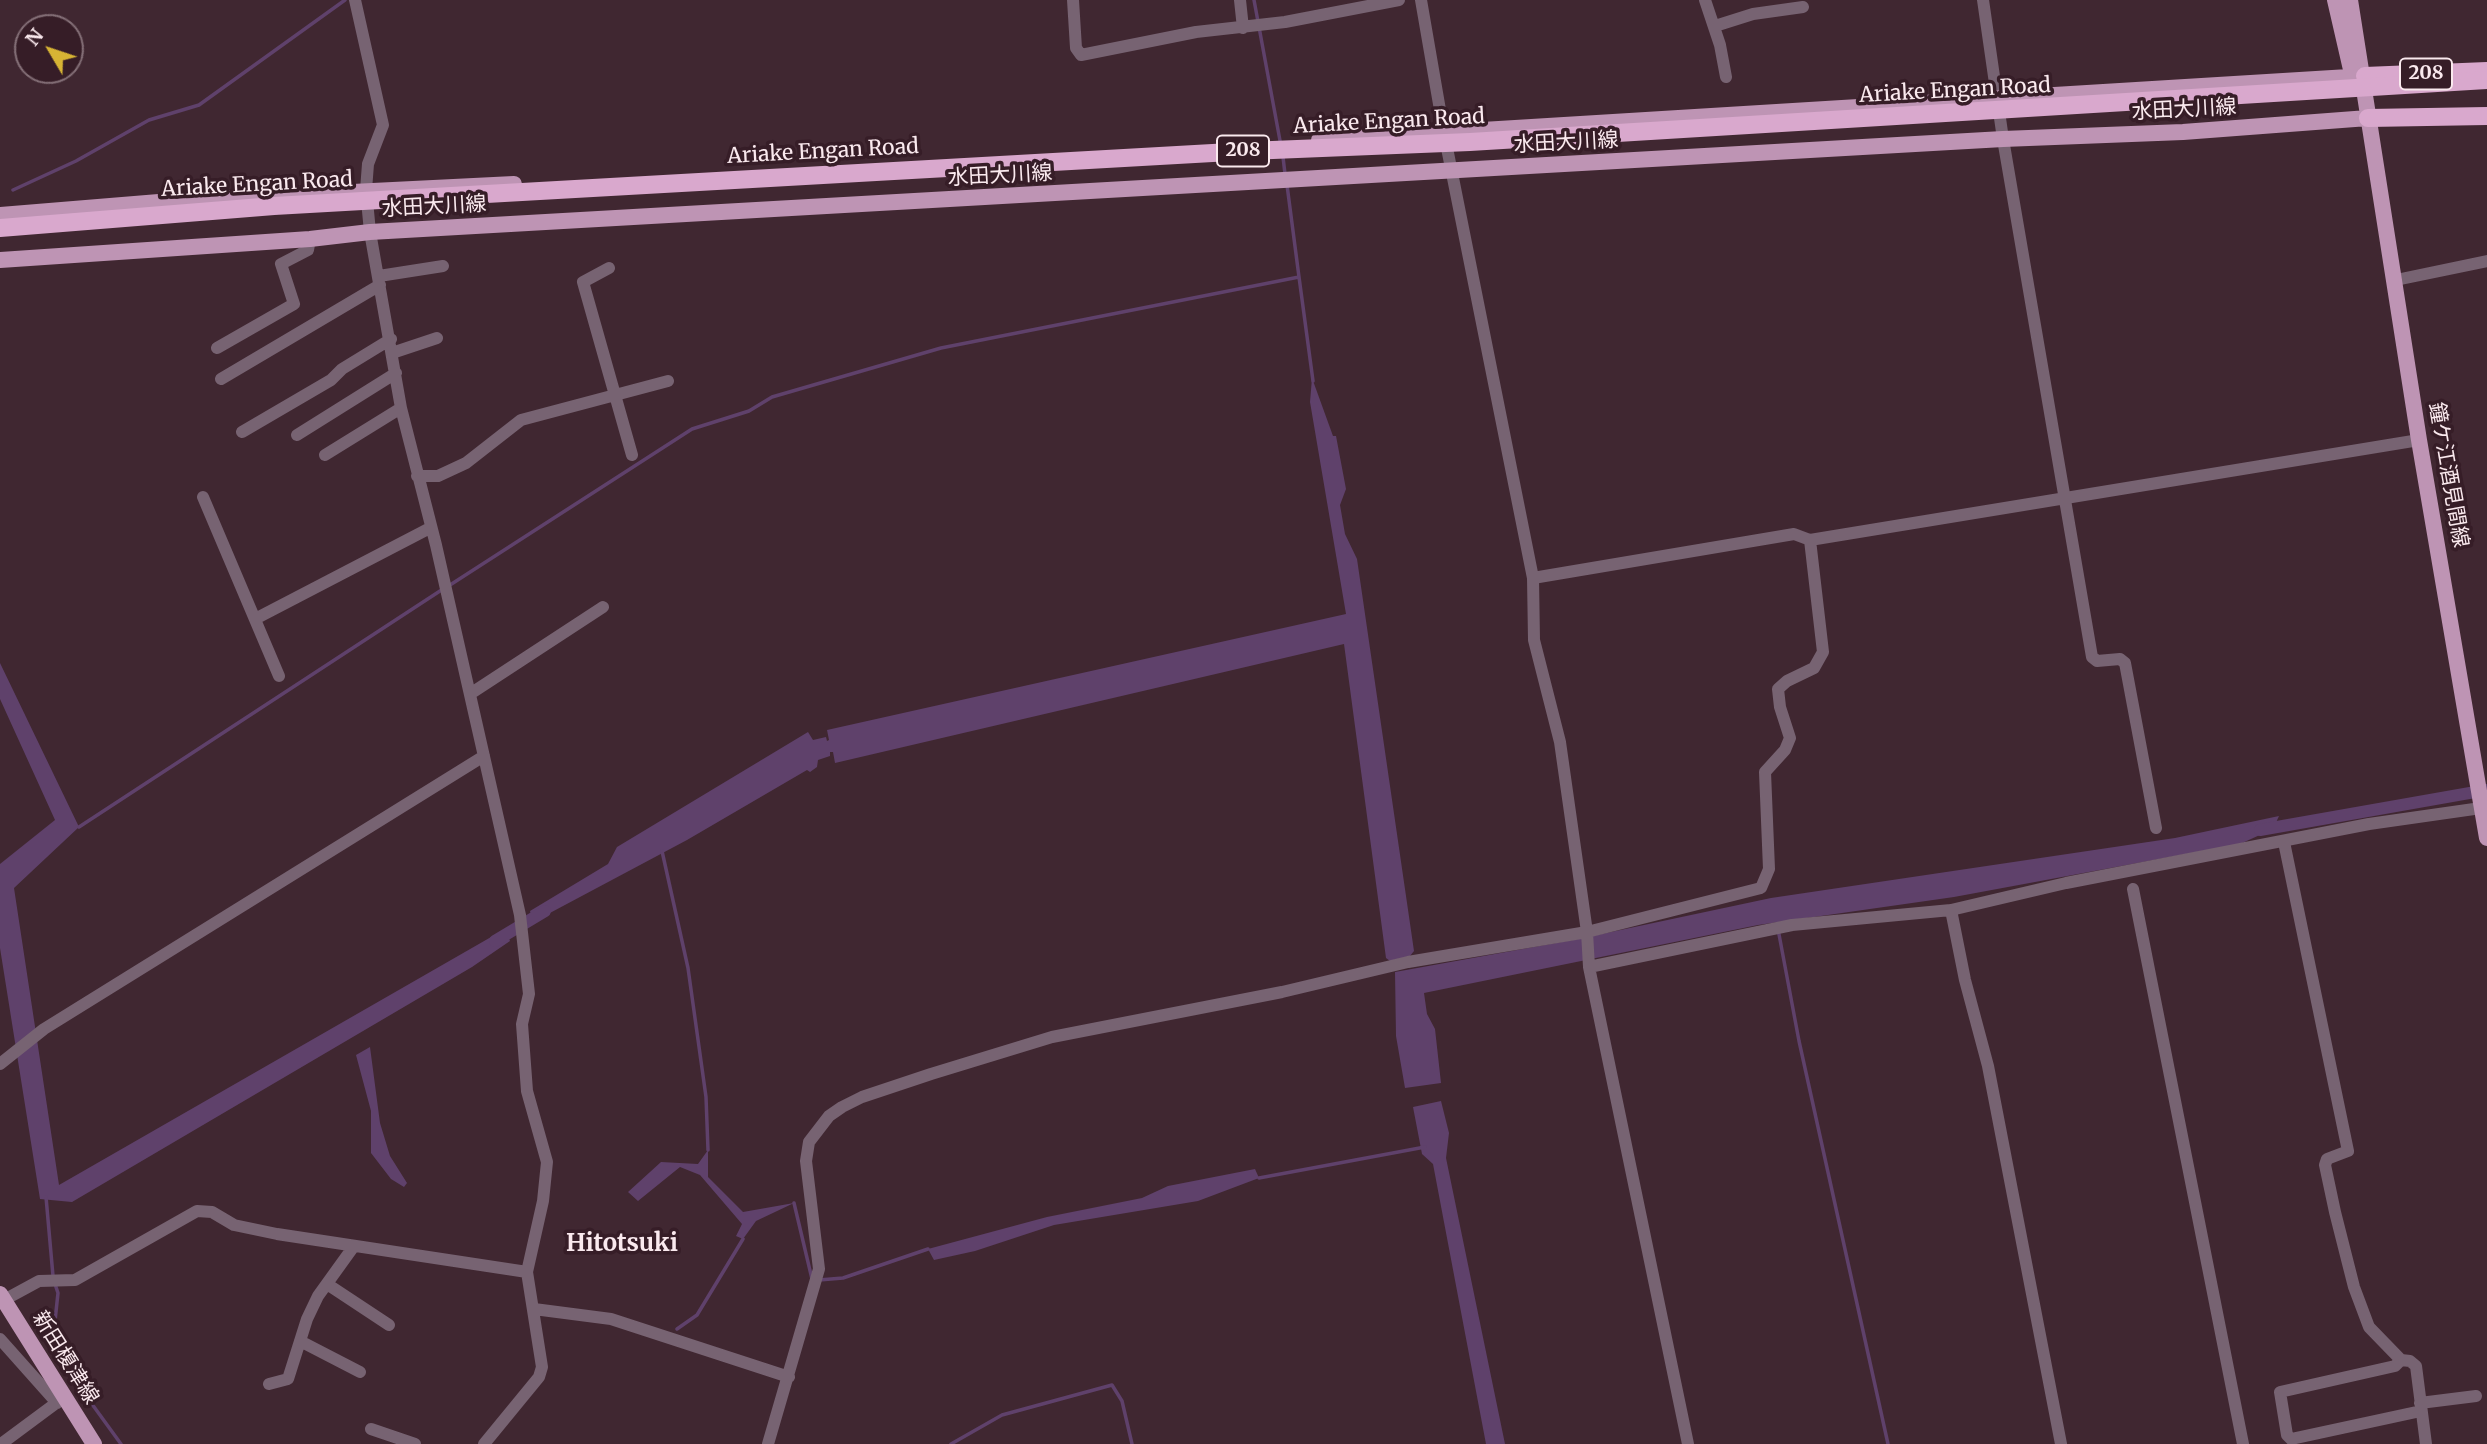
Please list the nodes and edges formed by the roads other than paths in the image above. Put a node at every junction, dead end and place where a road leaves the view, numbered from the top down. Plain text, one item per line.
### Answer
1 (355, 0) edge
2 (1073, 0) edge
3 (1240, 0) edge
4 (1399, 0) edge
5 (1421, 0) edge
6 (1705, 0) edge
7 (1983, 0) edge
8 (2335, 0) edge
9 (2350, 0) edge
10 (1803, 7) dead end
11 (1715, 26) junction
12 (1243, 28) junction
13 (2487, 71) edge
14 (1726, 77) dead end
15 (2357, 77) junction
16 (2487, 80) edge
17 (2487, 88) edge
18 (1998, 99) junction
19 (2487, 116) edge
20 (2368, 118) junction
21 (1444, 133) junction
22 (2003, 139) junction
23 (1452, 170) junction
24 (366, 190) junction
25 (0, 215) edge
26 (0, 228) edge
27 (370, 232) junction
28 (0, 235) edge
29 (310, 239) junction
30 (0, 260) edge
31 (2487, 261) edge
32 (443, 266) dead end
33 (609, 268) dead end
34 (2396, 280) junction
35 (380, 281) junction
36 (437, 338) dead end
37 (391, 339) junction
38 (217, 348) dead end
39 (392, 353) junction
40 (396, 373) junction
41 (221, 379) dead end
42 (668, 381) dead end
43 (616, 395) junction
44 (401, 408) junction
45 (242, 432) dead end
46 (297, 435) dead end
47 (2420, 440) junction
48 (325, 455) dead end
49 (632, 455) dead end
50 (417, 476) junction
51 (203, 497) dead end
52 (2064, 497) junction
53 (430, 528) junction
54 (1810, 540) junction
55 (1533, 578) junction
56 (603, 608) dead end
57 (255, 620) junction
58 (279, 676) dead end
59 (470, 694) junction
60 (484, 756) junction
61 (2481, 805) junction
62 (2156, 828) dead end
63 (2487, 838) edge
64 (2284, 842) junction
65 (2133, 889) dead end
66 (1951, 910) junction
67 (1587, 934) junction
68 (1589, 964) junction
69 (0, 1064) edge
70 (354, 1246) junction
71 (527, 1272) junction
72 (327, 1284) junction
73 (2, 1297) edge
74 (534, 1309) junction
75 (389, 1325) dead end
76 (0, 1339) edge
77 (300, 1341) junction
78 (2401, 1360) junction
79 (360, 1372) dead end
80 (789, 1377) junction
81 (269, 1384) dead end
82 (2476, 1396) dead end
83 (61, 1400) junction
84 (2421, 1407) junction
85 (371, 1429) dead end
86 (1, 1444) edge
87 (94, 1444) edge
88 (415, 1444) edge
89 (484, 1444) edge
90 (768, 1444) edge
91 (1688, 1444) edge
92 (2061, 1444) edge
93 (2243, 1444) edge
94 (2426, 1444) edge

1 - 24 street
2 - 12 street
3 - 12 street
4 - 12 street
5 - 21 street
6 - 11 street
7 - 18 street
8 - 15 main road
9 - 15 main road
10 - 11 street
11 - 14 street
13 - 15 highway, 208
15 - 18 main road, 水田大川線
15 - 20 main road
16 - 26 highway, Ariake Engan Road / 208, bridge
17 - 28 highway, Ariake Engan Road / 208, bridge
18 - 21 main road, 水田大川線
18 - 22 street
19 - 20 highway, 208
20 - 22 main road, 水田大川線
20 - 34 main road, 鐘ケ江酒見間線
21 - 23 street
21 - 24 main road, 水田大川線
22 - 23 main road, 水田大川線
22 - 52 street
23 - 27 main road, 水田大川線
23 - 55 street
24 - 25 main road, 水田大川線
24 - 27 street
27 - 29 main road, 水田大川線
27 - 35 street
29 - 30 main road, 水田大川線
29 - 38 street
31 - 34 street
32 - 35 street
33 - 43 street
34 - 47 main road, 鐘ケ江酒見間線
35 - 37 street
35 - 41 street
36 - 39 street
37 - 39 street
37 - 45 street
39 - 40 street
40 - 44 street
40 - 46 street
42 - 43 street
43 - 49 street
43 - 50 street
44 - 48 street
44 - 50 street
47 - 52 street
47 - 61 main road, 鐘ケ江酒見間線
50 - 53 street
51 - 57 street
52 - 54 street
52 - 62 street
53 - 57 street
53 - 59 street
54 - 55 street
54 - 67 street
55 - 67 street
56 - 59 street
57 - 58 street
59 - 60 street
60 - 69 street
60 - 71 street
61 - 63 main road, 鐘ケ江酒見間線
61 - 64 street
64 - 66 street
64 - 78 street
65 - 93 street
66 - 68 street
66 - 92 street
67 - 68 street
67 - 80 street
68 - 91 street
70 - 71 street
70 - 72 street
70 - 73 street
71 - 74 street
72 - 75 street
72 - 77 street
73 - 83 main road, 新田榎津線
74 - 80 street
74 - 89 street
76 - 83 street
77 - 79 street
77 - 81 street
78 - 84 street
78 - 84 street
80 - 90 street
82 - 84 street
83 - 86 street
83 - 87 main road, 新田榎津線
84 - 94 street
85 - 88 street

